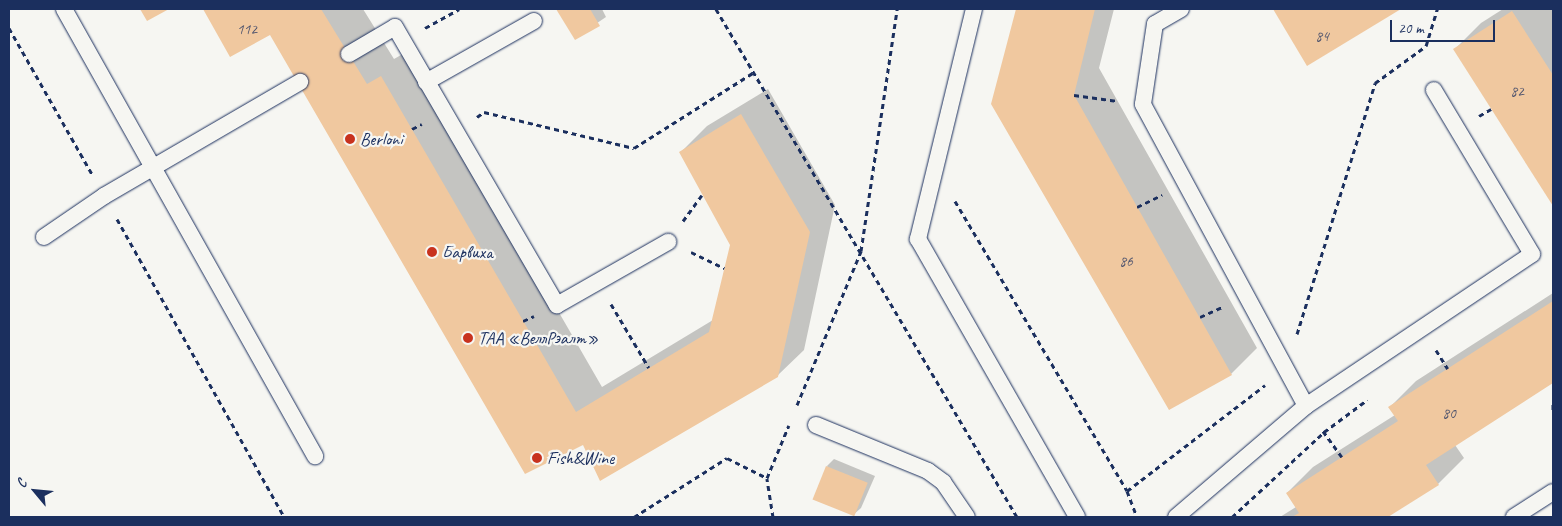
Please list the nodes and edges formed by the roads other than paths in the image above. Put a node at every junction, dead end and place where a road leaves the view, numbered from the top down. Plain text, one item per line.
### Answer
1 (64, 9) edge
2 (974, 9) edge
3 (1181, 9) edge
4 (534, 21) dead end
5 (348, 54) dead end
6 (300, 82) dead end
7 (426, 82) junction
8 (1434, 90) dead end
9 (153, 167) junction
10 (44, 237) dead end
11 (668, 242) road end
12 (1306, 406) junction
13 (816, 425) dead end
14 (315, 456) dead end
15 (1553, 492) edge
16 (967, 517) edge
17 (1077, 517) edge
18 (1176, 517) edge
19 (1514, 517) edge

1 - 9 lane
2 - 17 lane
3 - 12 lane
4 - 7 lane
5 - 7 lane
6 - 9 lane
7 - 11 lane
8 - 12 lane
9 - 10 lane
9 - 14 lane
12 - 18 lane
13 - 16 lane
15 - 19 lane

